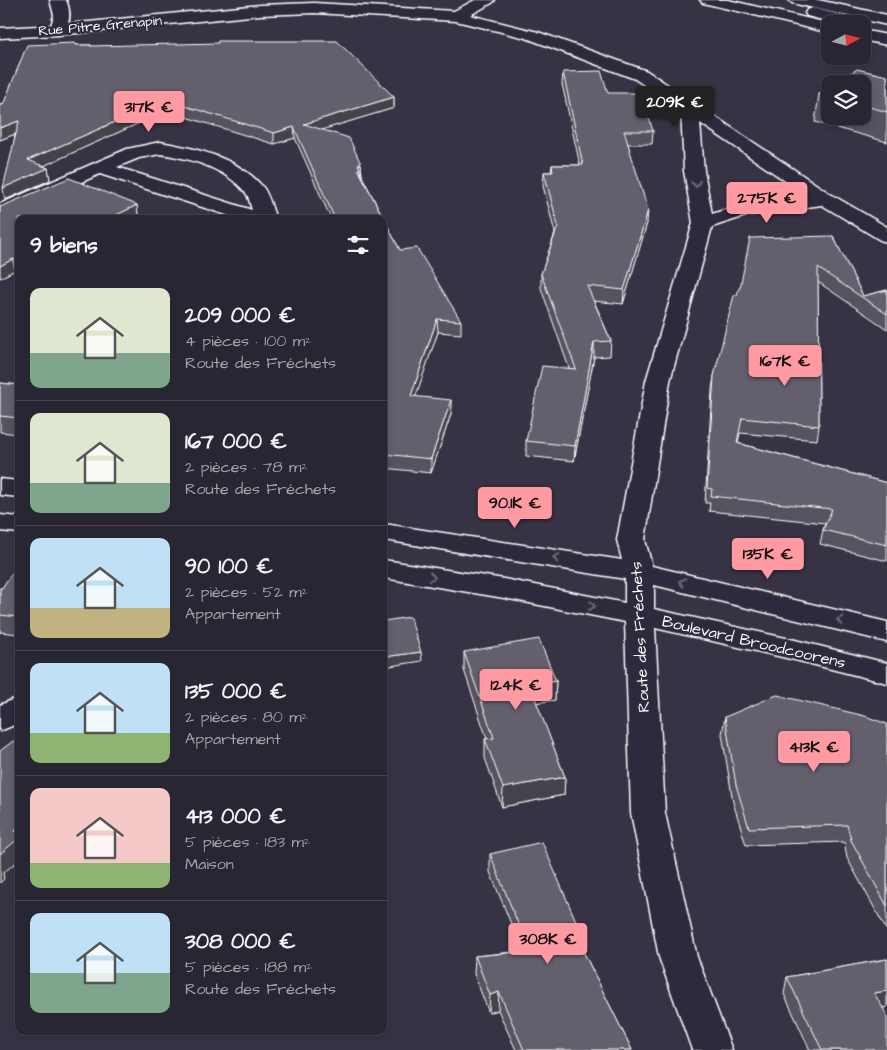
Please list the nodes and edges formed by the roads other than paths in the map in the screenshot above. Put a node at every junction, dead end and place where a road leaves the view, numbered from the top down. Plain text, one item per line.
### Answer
1 (58, 0) edge
2 (487, 0) edge
3 (708, 0) edge
4 (753, 0) edge
5 (797, 0) edge
6 (821, 15) edge
7 (456, 16) junction
8 (887, 20) edge
9 (821, 26) edge
10 (871, 26) edge
11 (58, 30) junction
12 (887, 30) edge
13 (0, 34) edge
14 (871, 37) edge
15 (887, 40) edge
16 (690, 108) junction
17 (734, 138) junction
18 (693, 144) junction
19 (99, 167) junction
20 (825, 199) junction
21 (1, 209) edge
22 (248, 215) edge
23 (264, 215) edge
24 (703, 223) junction
25 (887, 236) edge
26 (0, 487) edge
27 (15, 489) edge
28 (0, 522) edge
29 (15, 524) edge
30 (387, 532) edge
31 (387, 569) edge
32 (639, 572) junction
33 (639, 615) junction
34 (887, 632) edge
35 (887, 673) edge
36 (15, 711) edge
37 (0, 720) edge
38 (712, 1050) edge

1 - 11 street
2 - 7 street
3 - 9 street
4 - 6 street
5 - 8 street
7 - 11 street, Rue Pitre Grenapin
7 - 16 street, Rue Pitre Grenapin
10 - 12 street
11 - 13 street, Rue Pitre Grenapin
14 - 15 street
16 - 17 street, Rue Pitre Grenapin
16 - 18 street, Route des Fréchets
17 - 18 street
17 - 20 street, Rue Pitre Grenapin
18 -> 24 street, Route des Fréchets
19 - 21 street
19 - 22 street
19 - 23 street
20 - 24 street
20 - 25 street, Rue Pitre Grenapin
24 - 32 street, Route des Fréchets
26 - 27 street
28 - 29 street
32 -> 30 street
31 -> 33 street, Boulevard Broodcoorens
32 - 33 street, Route des Fréchets
34 -> 32 street
33 - 35 street, Boulevard Broodcoorens
33 - 38 street, Route des Fréchets
36 - 37 street

